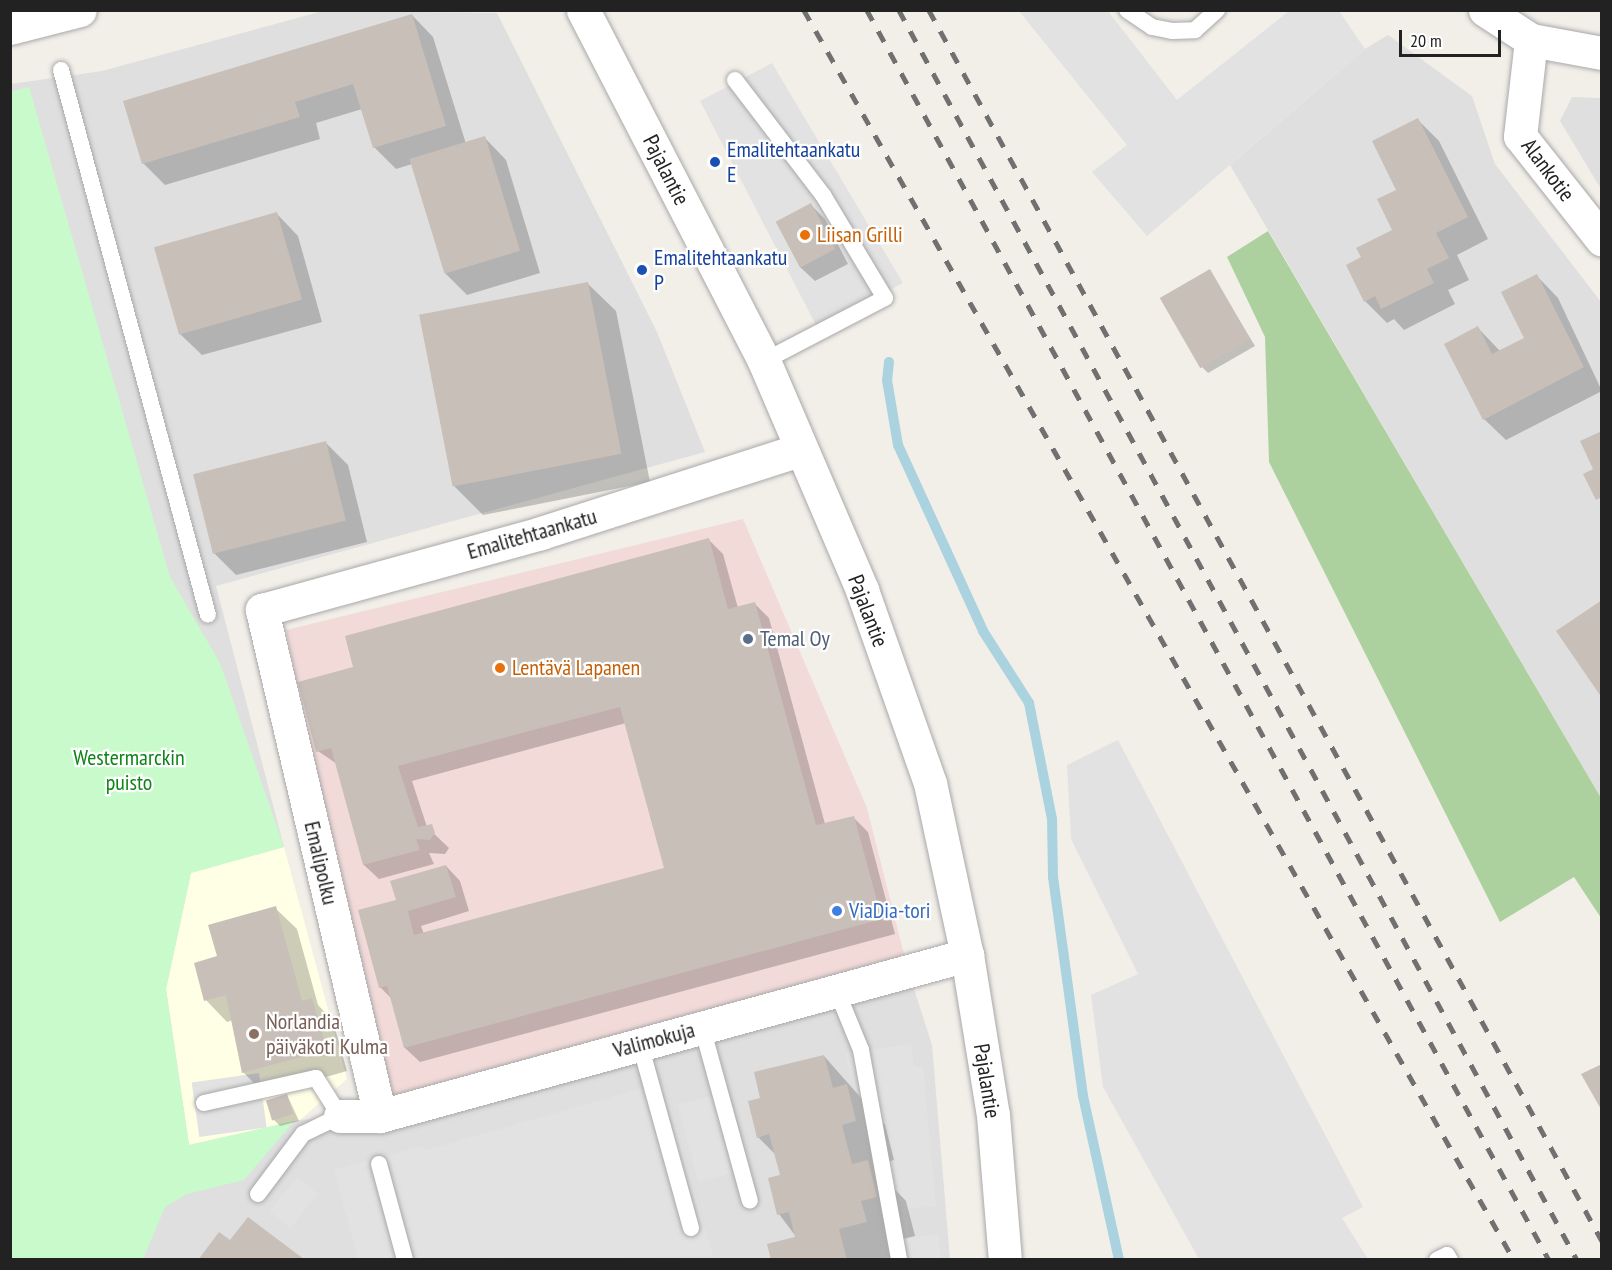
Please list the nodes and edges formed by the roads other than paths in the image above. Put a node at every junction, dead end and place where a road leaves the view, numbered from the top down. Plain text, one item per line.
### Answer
1 (80, 10) edge
2 (584, 10) edge
3 (1127, 10) edge
4 (1217, 10) edge
5 (1485, 10) edge
6 (10, 28) edge
7 (1531, 40) junction
8 (1602, 53) edge
9 (61, 70) dead end
10 (735, 80) dead end
11 (1602, 240) edge
12 (764, 361) junction
13 (801, 450) junction
14 (262, 610) joint
15 (208, 615) dead end
16 (968, 955) junction
17 (836, 989) junction
18 (702, 1027) junction
19 (640, 1044) junction
20 (204, 1103) dead end
21 (340, 1116) junction
22 (380, 1116) junction
23 (379, 1164) dead end
24 (258, 1194) dead end
25 (750, 1201) dead end
26 (691, 1227) dead end
27 (405, 1260) edge
28 (899, 1260) edge
29 (1005, 1260) edge
30 (1437, 1260) edge
31 (1450, 1260) edge

1 - 6 street
2 - 12 street, Pajalantie
3 - 4 lane
5 - 7 street
7 - 8 street
7 - 11 street, Alankotie
9 - 15 lane
10 - 12 lane
12 - 13 street, Pajalantie
13 - 14 street, Emalitehtaankatu
13 - 16 street, Pajalantie
14 - 22 street, Emalipolku
16 - 17 street, Valimokuja
16 - 29 street, Pajalantie
17 - 18 street, Valimokuja
17 - 28 lane
18 - 19 street, Valimokuja
18 - 25 lane
19 - 22 street, Valimokuja
19 - 26 lane
20 - 21 lane
21 - 22 street, Valimokuja
21 - 24 lane
23 - 27 lane
30 - 31 lane

